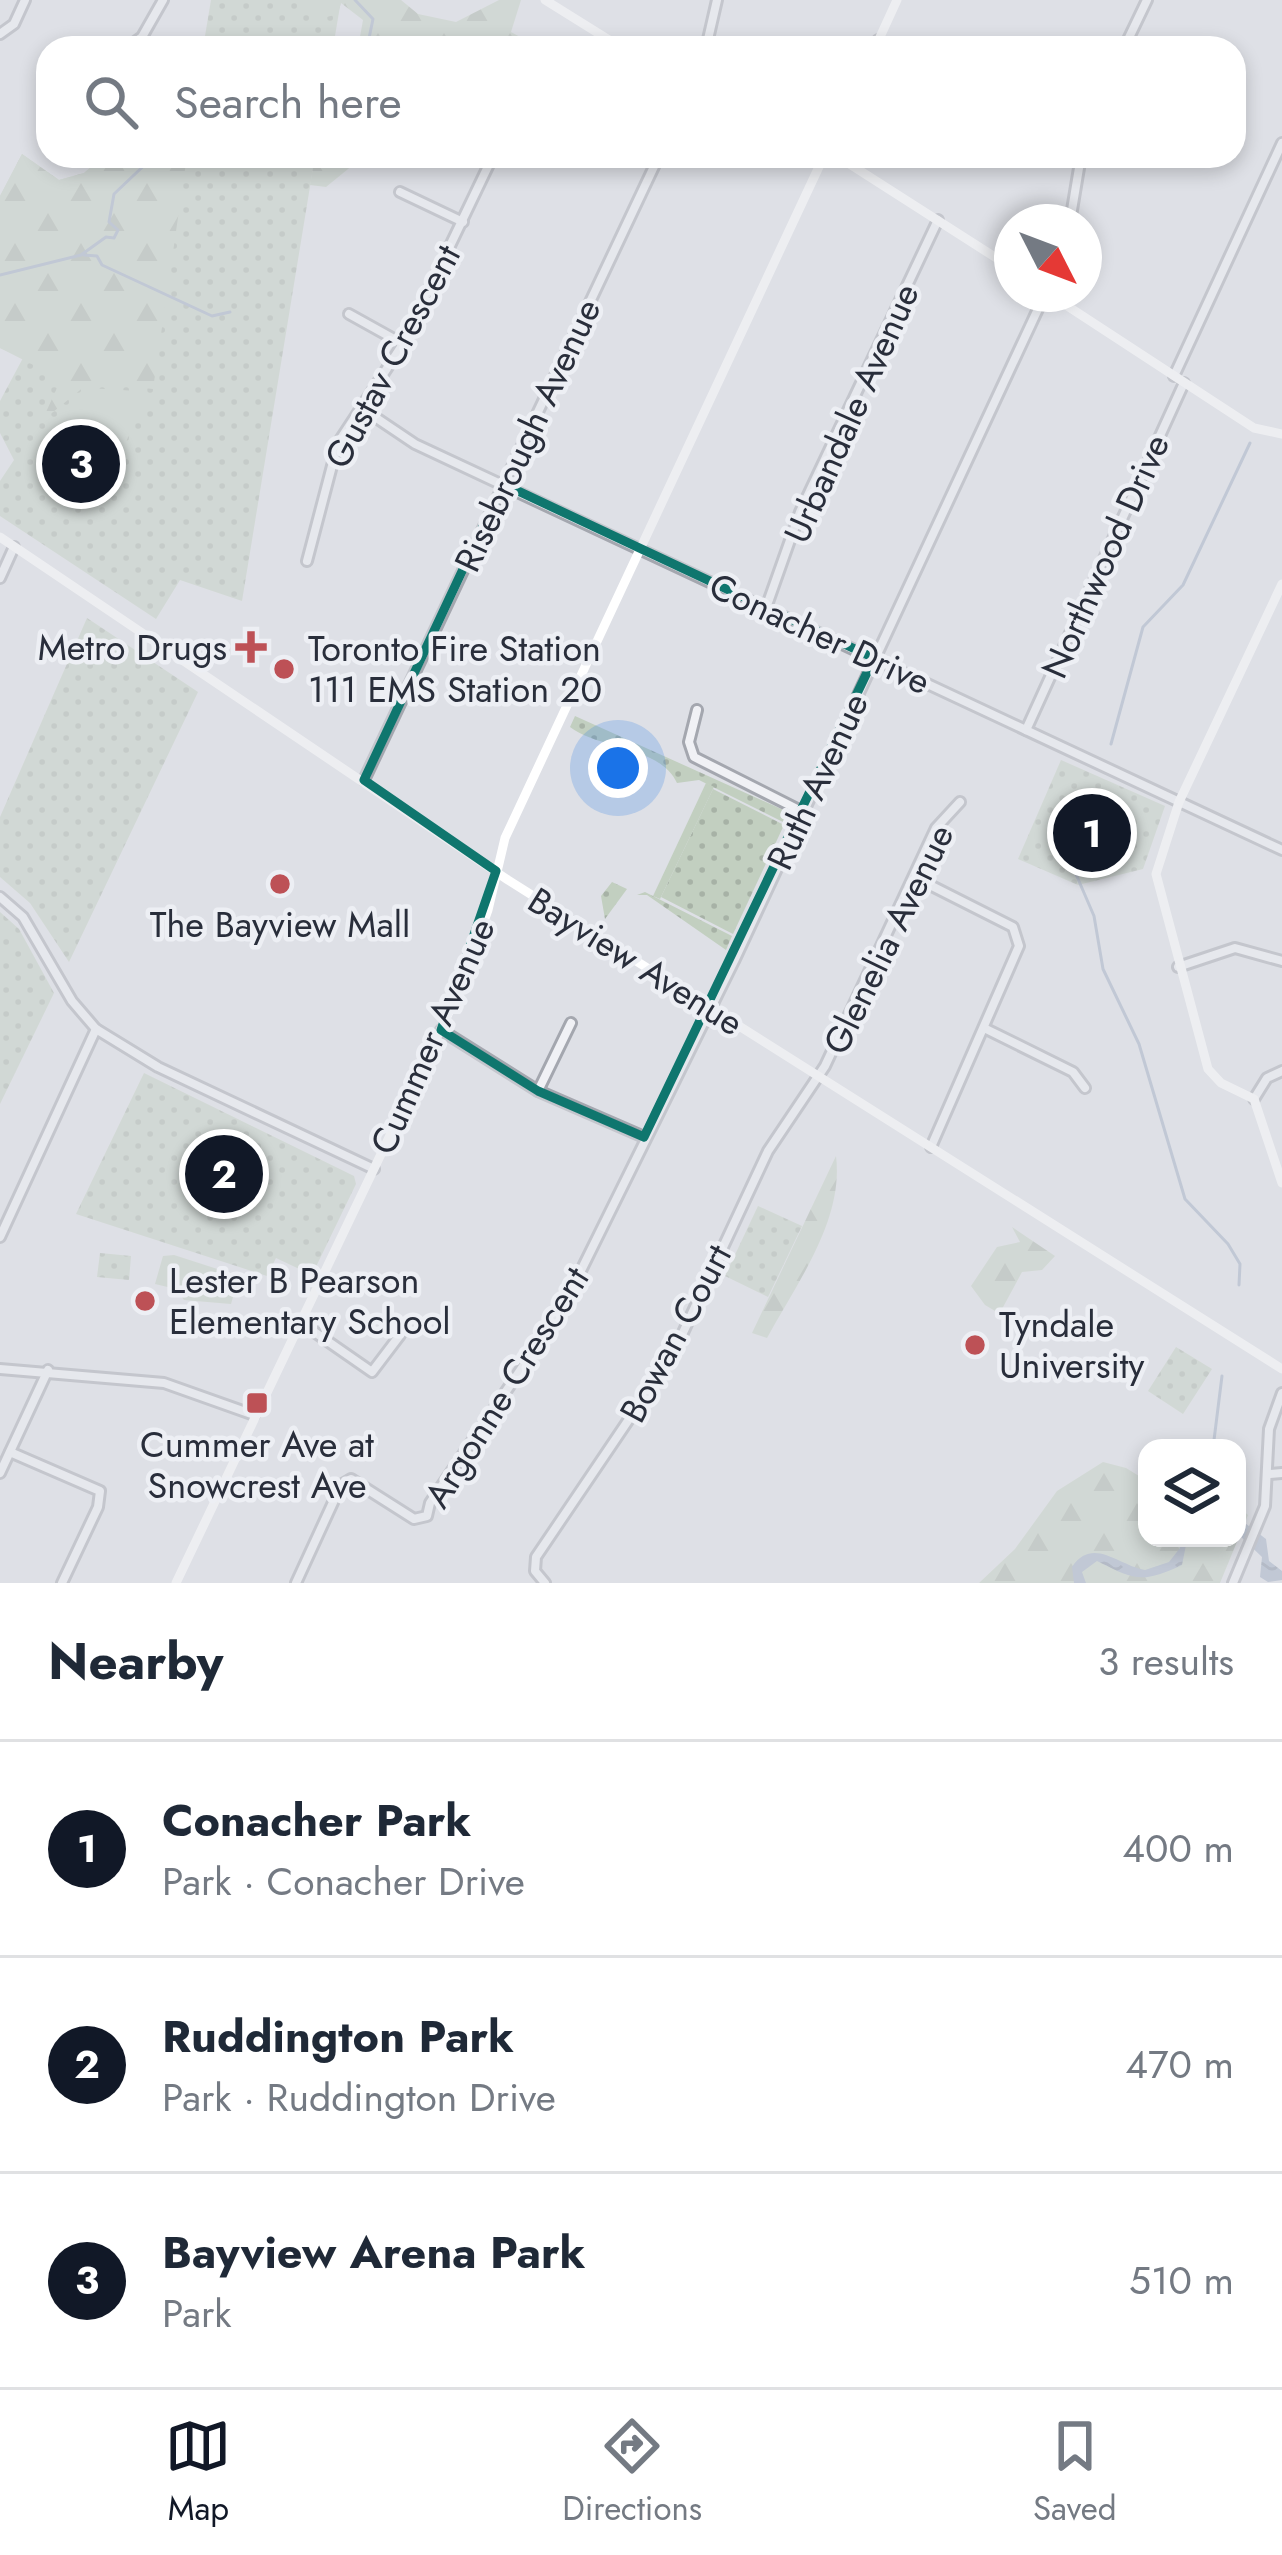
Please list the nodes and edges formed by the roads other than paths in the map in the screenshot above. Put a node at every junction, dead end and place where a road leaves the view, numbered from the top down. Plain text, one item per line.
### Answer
1 (25, 0) edge
2 (163, 0) edge
3 (545, 0) edge
4 (717, 0) edge
5 (897, 0) edge
6 (1147, 0) edge
7 (0, 34) edge
8 (143, 36) edge
9 (594, 36) edge
10 (709, 36) edge
11 (881, 36) edge
12 (1130, 36) edge
13 (1282, 143) edge
14 (488, 168) edge
15 (653, 168) edge
16 (818, 168) edge
17 (857, 168) edge
18 (1079, 168) edge
19 (400, 192) dead end
20 (1073, 204) edge
21 (939, 219) junction
22 (463, 222) junction
23 (994, 256) edge
24 (1038, 312) edge
25 (1075, 312) edge
26 (349, 314) dead end
27 (404, 344) junction
28 (1179, 380) junction
29 (363, 409) junction
30 (1282, 434) edge
31 (503, 484) junction
32 (0, 537) edge
33 (14, 547) junction
34 (640, 549) junction
35 (307, 561) dead end
36 (0, 578) edge
37 (1282, 584) edge
38 (766, 608) junction
39 (874, 658) junction
40 (697, 710) dead end
41 (1026, 730) junction
42 (364, 780) junction
43 (960, 802) dead end
44 (1179, 802) junction
45 (803, 812) junction
46 (1282, 850) edge
47 (496, 871) junction
48 (914, 877) junction
49 (0, 896) edge
50 (1282, 961) edge
51 (1178, 968) junction
52 (708, 1006) junction
53 (571, 1023) dead end
54 (984, 1028) junction
55 (95, 1029) junction
56 (441, 1030) junction
57 (1282, 1071) edge
58 (817, 1077) junction
59 (1085, 1088) dead end
60 (538, 1091) junction
61 (1254, 1099) junction
62 (644, 1137) junction
63 (931, 1147) junction
64 (374, 1169) junction
65 (1282, 1183) edge
66 (0, 1237) edge
67 (300, 1322) junction
68 (400, 1335) dead end
69 (0, 1369) edge
70 (1282, 1369) edge
71 (48, 1370) junction
72 (1282, 1393) edge
73 (254, 1415) junction
74 (10, 1452) junction
75 (0, 1472) edge
76 (1282, 1473) edge
77 (1270, 1474) junction
78 (62, 1583) edge
79 (176, 1583) edge
80 (296, 1583) edge
81 (545, 1583) edge
82 (1233, 1583) edge

1 - 7 street
2 - 8 street
3 - 9 street
4 - 10 street
5 - 11 street
6 - 12 street
13 - 28 street, Northwood Drive
14 - 22 street, Gustav Crescent
15 - 31 street, Risebrough Avenue
16 - 34 street, Cummer Avenue
17 - 21 street
18 - 20 street
19 - 22 street
21 - 23 street
21 - 38 street, Urbandale Avenue
22 - 27 street, Gustav Crescent
24 - 39 street, Ruth Avenue
25 - 28 street
26 - 27 street
27 - 29 street, Gustav Crescent
28 - 30 street
28 - 41 street, Northwood Drive
29 - 31 street, Conacher Drive
29 - 35 street, Gustav Crescent
31 - 34 street, Conacher Drive
31 - 42 street, Risebrough Avenue
32 - 33 street, Bayview Avenue
33 - 36 street
33 - 42 street, Bayview Avenue
34 - 38 street, Conacher Drive
34 - 47 street, Cummer Avenue
37 - 44 street
38 - 39 street, Conacher Drive
39 - 41 street, Conacher Drive
39 - 45 street, Ruth Avenue
40 - 45 street
41 - 44 street, Conacher Drive
42 - 47 street, Bayview Avenue
43 - 48 street, Glenelia Avenue
44 - 46 street, Conacher Drive
44 - 51 street
45 - 52 street, Ruth Avenue
47 - 52 street, Bayview Avenue
47 - 56 street, Cummer Avenue
48 - 54 street
48 - 58 street, Glenelia Avenue
49 - 55 street
50 - 51 street
51 - 61 street
52 - 58 street, Bayview Avenue
52 - 62 street, Argonne Crescent
53 - 60 street
54 - 59 street
54 - 63 street
55 - 64 street
55 - 66 street
56 - 60 street
56 - 64 street, Cummer Avenue
57 - 61 street
58 - 63 street, Bayview Avenue
58 - 81 street, Bowan Court
60 - 62 street
61 - 65 street
62 - 80 street, Argonne Crescent
63 - 70 street, Bayview Avenue
64 - 67 street, Cummer Avenue
67 - 68 street
67 - 73 street, Cummer Avenue
69 - 71 street
71 - 73 street
71 - 74 street
72 - 77 street
73 - 79 street, Cummer Avenue
74 - 75 street
74 - 78 street
76 - 77 street
77 - 82 street

